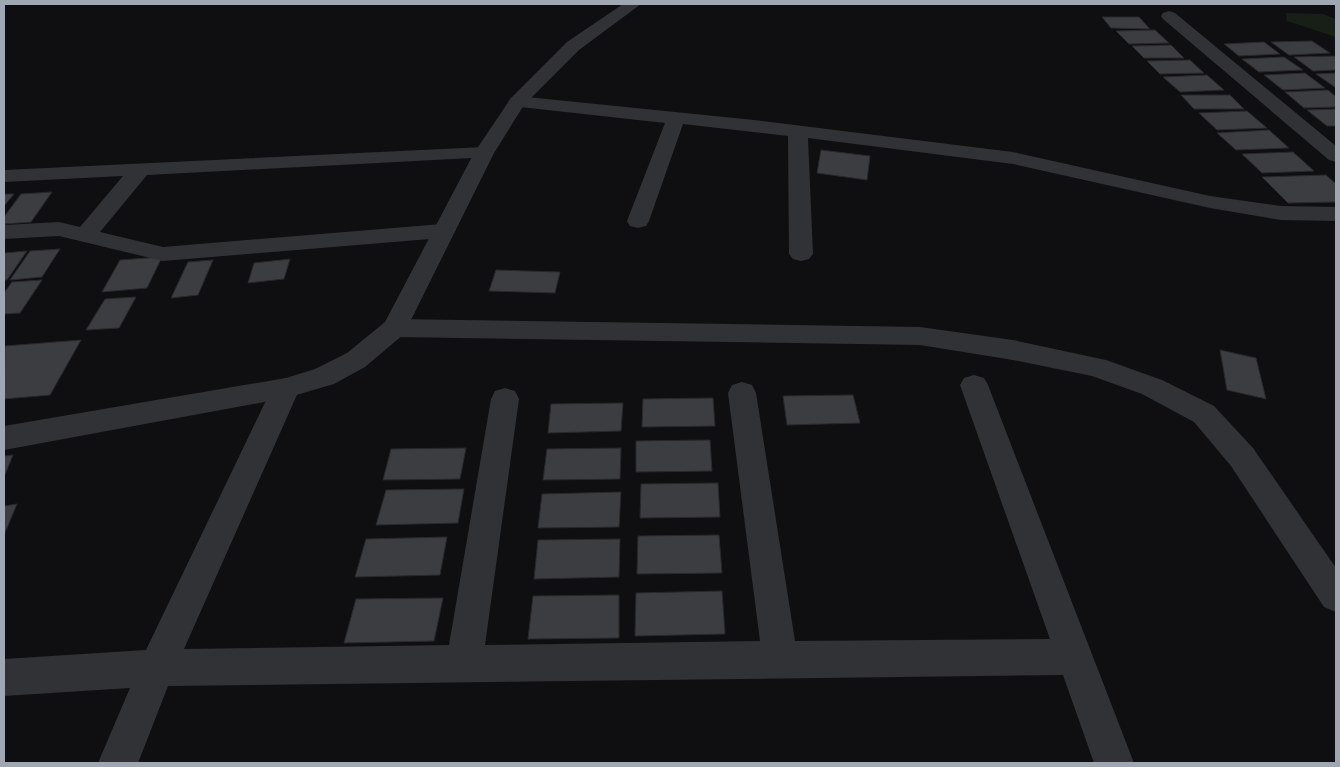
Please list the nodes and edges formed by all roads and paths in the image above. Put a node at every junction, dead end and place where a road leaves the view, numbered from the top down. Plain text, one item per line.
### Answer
1 (634, 4) edge
2 (1169, 16) dead end
3 (517, 102) junction
4 (676, 118) junction
5 (798, 132) junction
6 (484, 154) junction
7 (1336, 156) edge
8 (140, 170) junction
9 (4, 176) edge
10 (1336, 214) edge
11 (638, 221) dead end
12 (442, 231) junction
13 (4, 232) edge
14 (85, 235) junction
15 (801, 254) dead end
16 (395, 328) junction
17 (974, 385) dead end
18 (286, 388) junction
19 (742, 393) dead end
20 (505, 399) dead end
21 (4, 438) edge
22 (1336, 596) edge
23 (1075, 657) junction
24 (780, 659) junction
25 (464, 664) junction
26 (157, 668) junction
27 (4, 678) edge
28 (118, 763) edge
29 (1114, 763) edge

1 - 3 street
2 - 7 street
3 - 4 street
3 - 6 street
4 - 5 street
4 - 11 street
5 - 10 street
5 - 15 street
6 - 8 street
6 - 12 street
8 - 9 street
8 - 14 street
12 - 14 street
12 - 16 street
13 - 14 street
16 - 18 street
16 - 22 street
17 - 23 street
18 - 21 street
18 - 26 street
19 - 24 street
20 - 25 street
23 - 24 street
23 - 29 street
24 - 25 street
25 - 26 street
26 - 27 street
26 - 28 street

